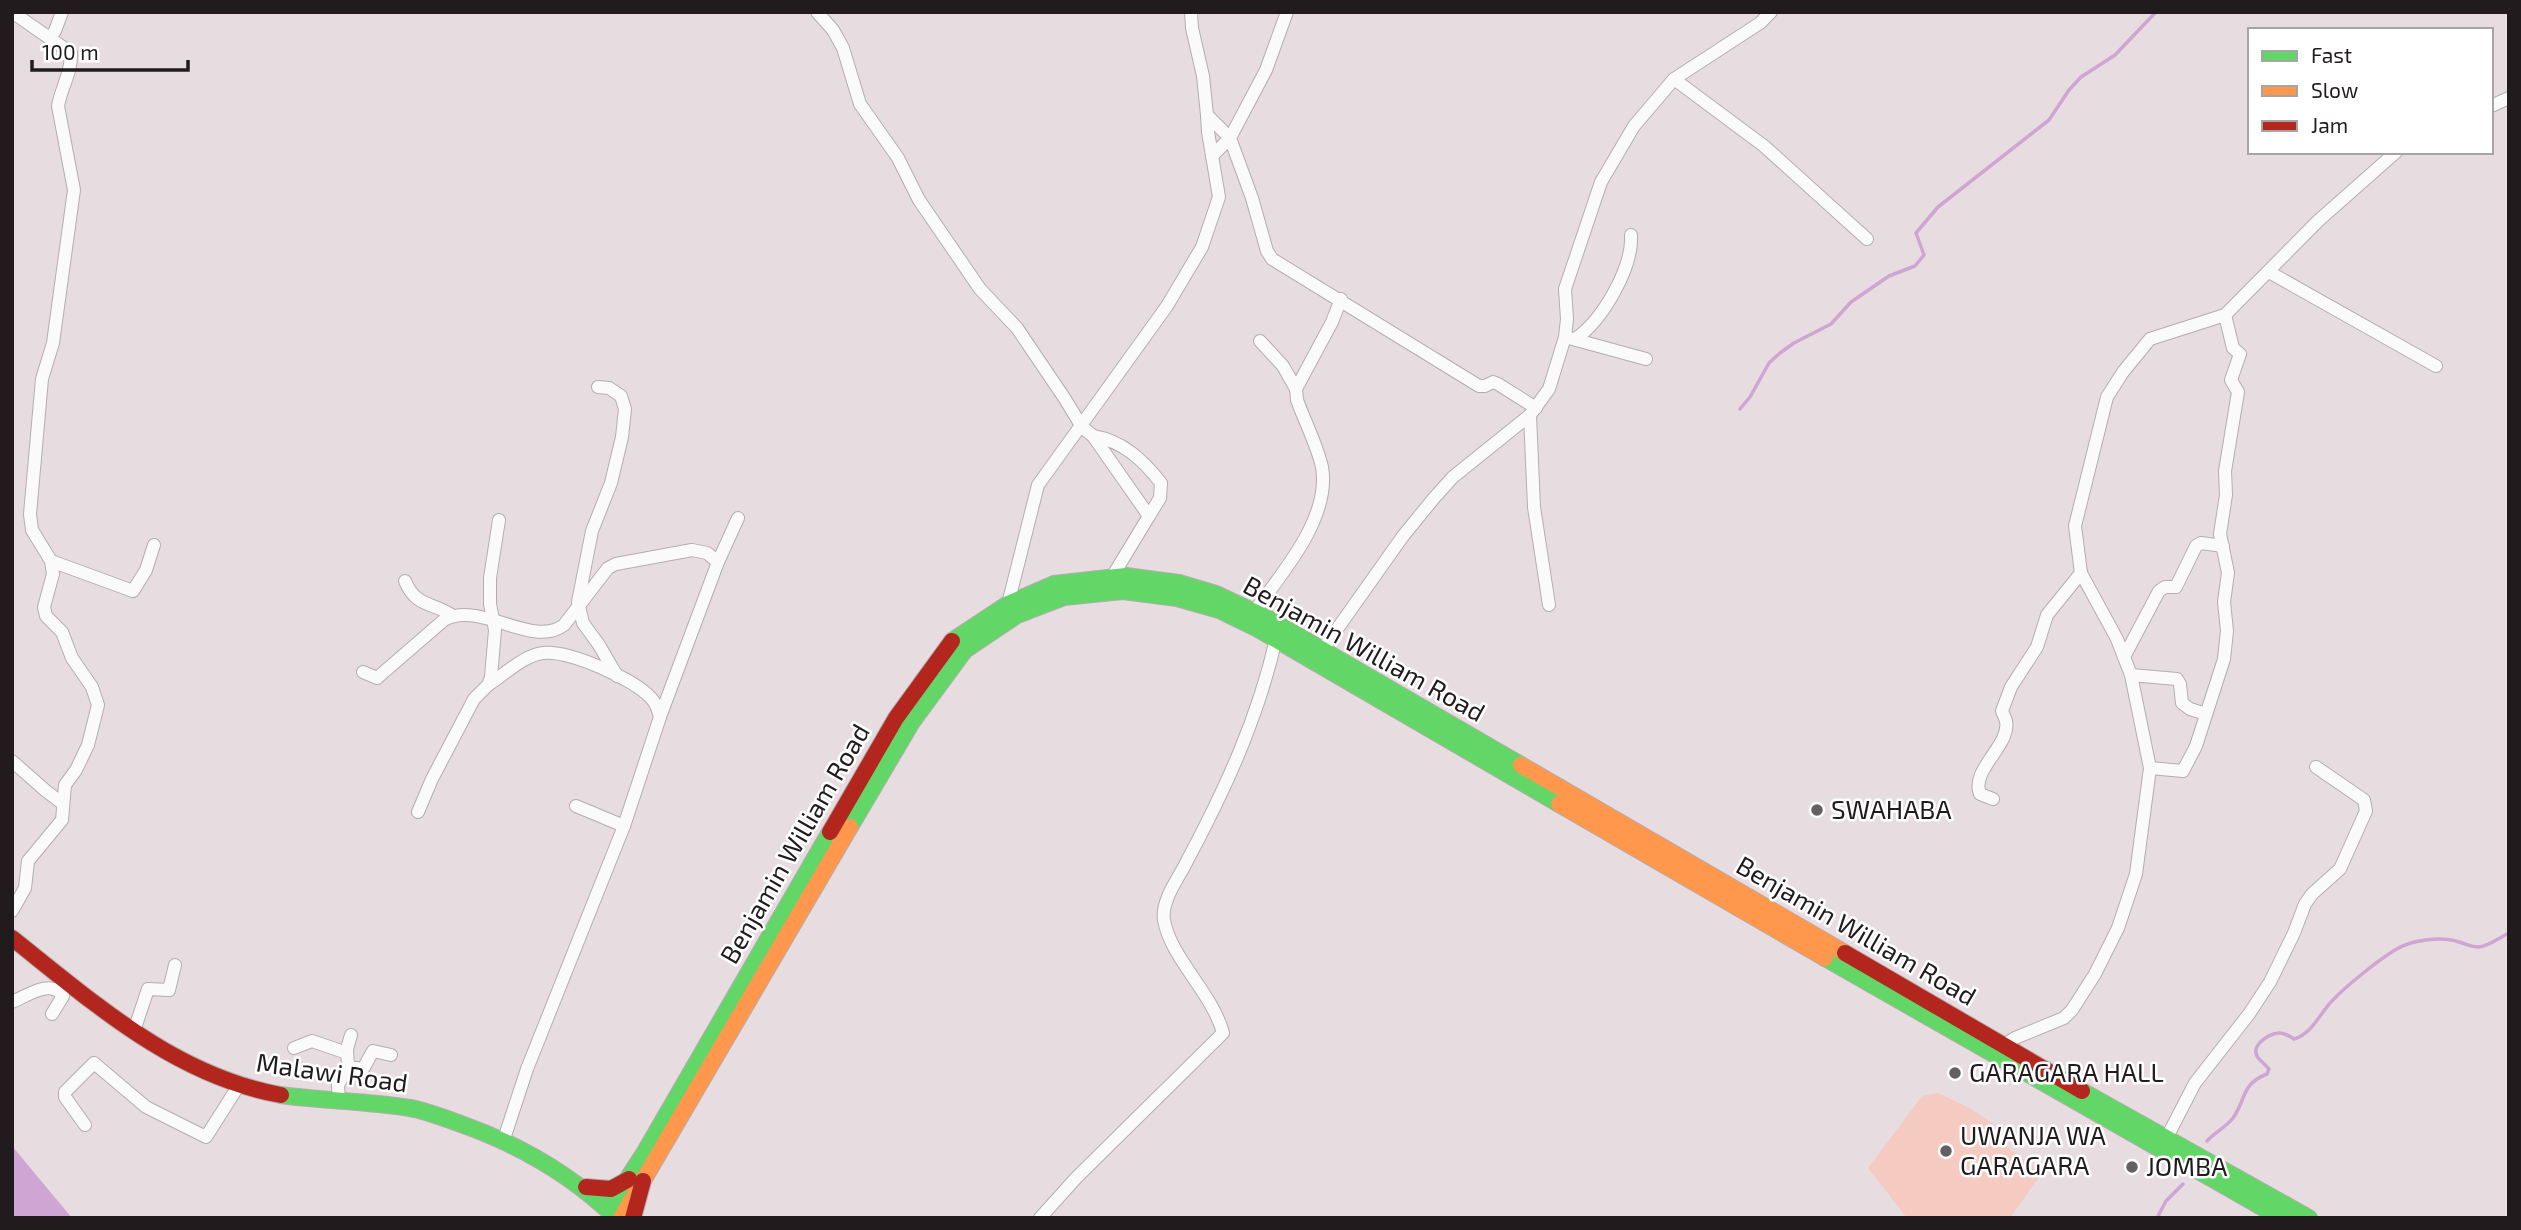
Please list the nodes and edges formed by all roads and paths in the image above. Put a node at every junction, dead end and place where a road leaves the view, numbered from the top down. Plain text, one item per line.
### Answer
1 (12, 12) edge
2 (62, 12) edge
3 (817, 12) edge
4 (1191, 12) edge
5 (1287, 12) edge
6 (1771, 12) edge
7 (50, 37) junction
8 (1674, 79) junction
9 (2509, 98) edge
10 (2493, 105) edge
11 (1207, 116) junction
12 (1226, 134) junction
13 (1209, 139) junction
14 (2394, 154) edge
15 (1212, 156) junction
16 (1631, 236) dead end
17 (1867, 239) dead end
18 (2269, 272) junction
19 (1341, 299) junction
20 (2225, 315) junction
21 (1570, 338) junction
22 (1260, 341) dead end
23 (1646, 359) dead end
24 (2436, 366) dead end
25 (598, 387) dead end
26 (1296, 389) junction
27 (1533, 411) junction
28 (1082, 427) junction
29 (1093, 436) junction
30 (1149, 516) junction
31 (738, 518) dead end
32 (499, 520) dead end
33 (155, 545) dead end
34 (2223, 546) junction
35 (51, 561) junction
36 (718, 562) junction
37 (2081, 573) junction
38 (405, 581) dead end
39 (1113, 584) junction
40 (1008, 604) junction
41 (1549, 605) dead end
42 (578, 608) junction
43 (1254, 612) junction
44 (453, 616) junction
45 (493, 620) junction
46 (1276, 639) junction
47 (1318, 656) junction
48 (2124, 657) junction
49 (363, 672) dead end
50 (2131, 674) junction
51 (617, 676) junction
52 (488, 685) junction
53 (2206, 714) junction
54 (660, 717) junction
55 (12, 761) edge
56 (2316, 767) dead end
57 (2150, 768) junction
58 (1993, 799) dead end
59 (62, 803) junction
60 (576, 806) dead end
61 (418, 811) dead end
62 (624, 826) junction
63 (12, 911) edge
64 (12, 939) edge
65 (175, 965) dead end
66 (12, 1002) edge
67 (52, 1014) dead end
68 (134, 1031) junction
69 (351, 1035) dead end
70 (2004, 1045) junction
71 (294, 1048) dead end
72 (347, 1053) junction
73 (391, 1055) dead end
74 (348, 1067) junction
75 (239, 1085) junction
76 (339, 1101) junction
77 (85, 1125) dead end
78 (504, 1139) junction
79 (2166, 1139) junction
80 (636, 1180) junction
81 (586, 1187) junction
82 (615, 1215) edge
83 (1043, 1216) edge
84 (633, 1218) edge
85 (2281, 1218) edge
86 (2309, 1218) edge

1 - 7 street
2 - 7 street
3 - 28 street
4 - 11 street
5 - 12 street
6 - 8 street
7 - 35 street
8 - 17 street
8 - 21 street
9 - 10 street
11 - 12 street
11 - 13 street
12 - 13 street
12 - 15 street
12 - 19 street
13 - 15 street
14 - 18 street
15 - 28 street
16 - 21 street
18 - 20 street
18 - 24 street
19 - 26 street
19 - 27 street
20 - 34 street
20 - 37 street
21 - 23 street
21 - 27 street
22 - 26 street
25 - 42 street
26 - 43 street
27 - 41 street
27 - 47 street
28 - 29 street
28 - 40 street
29 - 30 street
29 - 30 street
30 - 39 street
31 - 36 street
32 - 45 street
33 - 35 street
34 - 48 street
34 - 53 street
35 - 59 street
36 - 42 street
36 - 54 street
37 - 48 street
37 - 58 street
38 - 44 street
39 - 40 main road, Benjamin William Road
39 - 43 main road, Benjamin William Road
39 - 46 main road, Benjamin William Road
39 - 80 main road, Benjamin William Road
40 - 80 main road, Benjamin William Road
42 - 45 street
42 - 51 street
43 - 47 main road, Benjamin William Road
44 - 45 street
44 - 49 street
45 - 52 street
46 - 47 main road, Benjamin William Road
46 - 83 street
47 - 70 main road, Benjamin William Road
47 - 85 main road, Benjamin William Road
48 - 50 street
50 - 53 street
50 - 57 street
51 - 52 street
51 - 54 street
52 - 61 street
53 - 57 street
54 - 62 street
55 - 59 street
56 - 79 street
57 - 70 street
59 - 63 street
60 - 62 street
62 - 78 street
64 - 68 main road, Malawi Road
65 - 68 street
66 - 67 street
68 - 75 main road, Malawi Road
69 - 72 street
70 - 79 main road, Benjamin William Road
71 - 72 street
72 - 74 street
73 - 74 street
74 - 76 street
75 - 76 main road, Malawi Road
75 - 77 street
76 - 78 main road, Malawi Road
78 - 81 main road, Malawi Road
79 - 86 main road, Benjamin William Road
80 - 81 main road
80 - 82 main road, Benjamin William Road
80 - 84 main road
81 - 82 main road, Malawi Road

